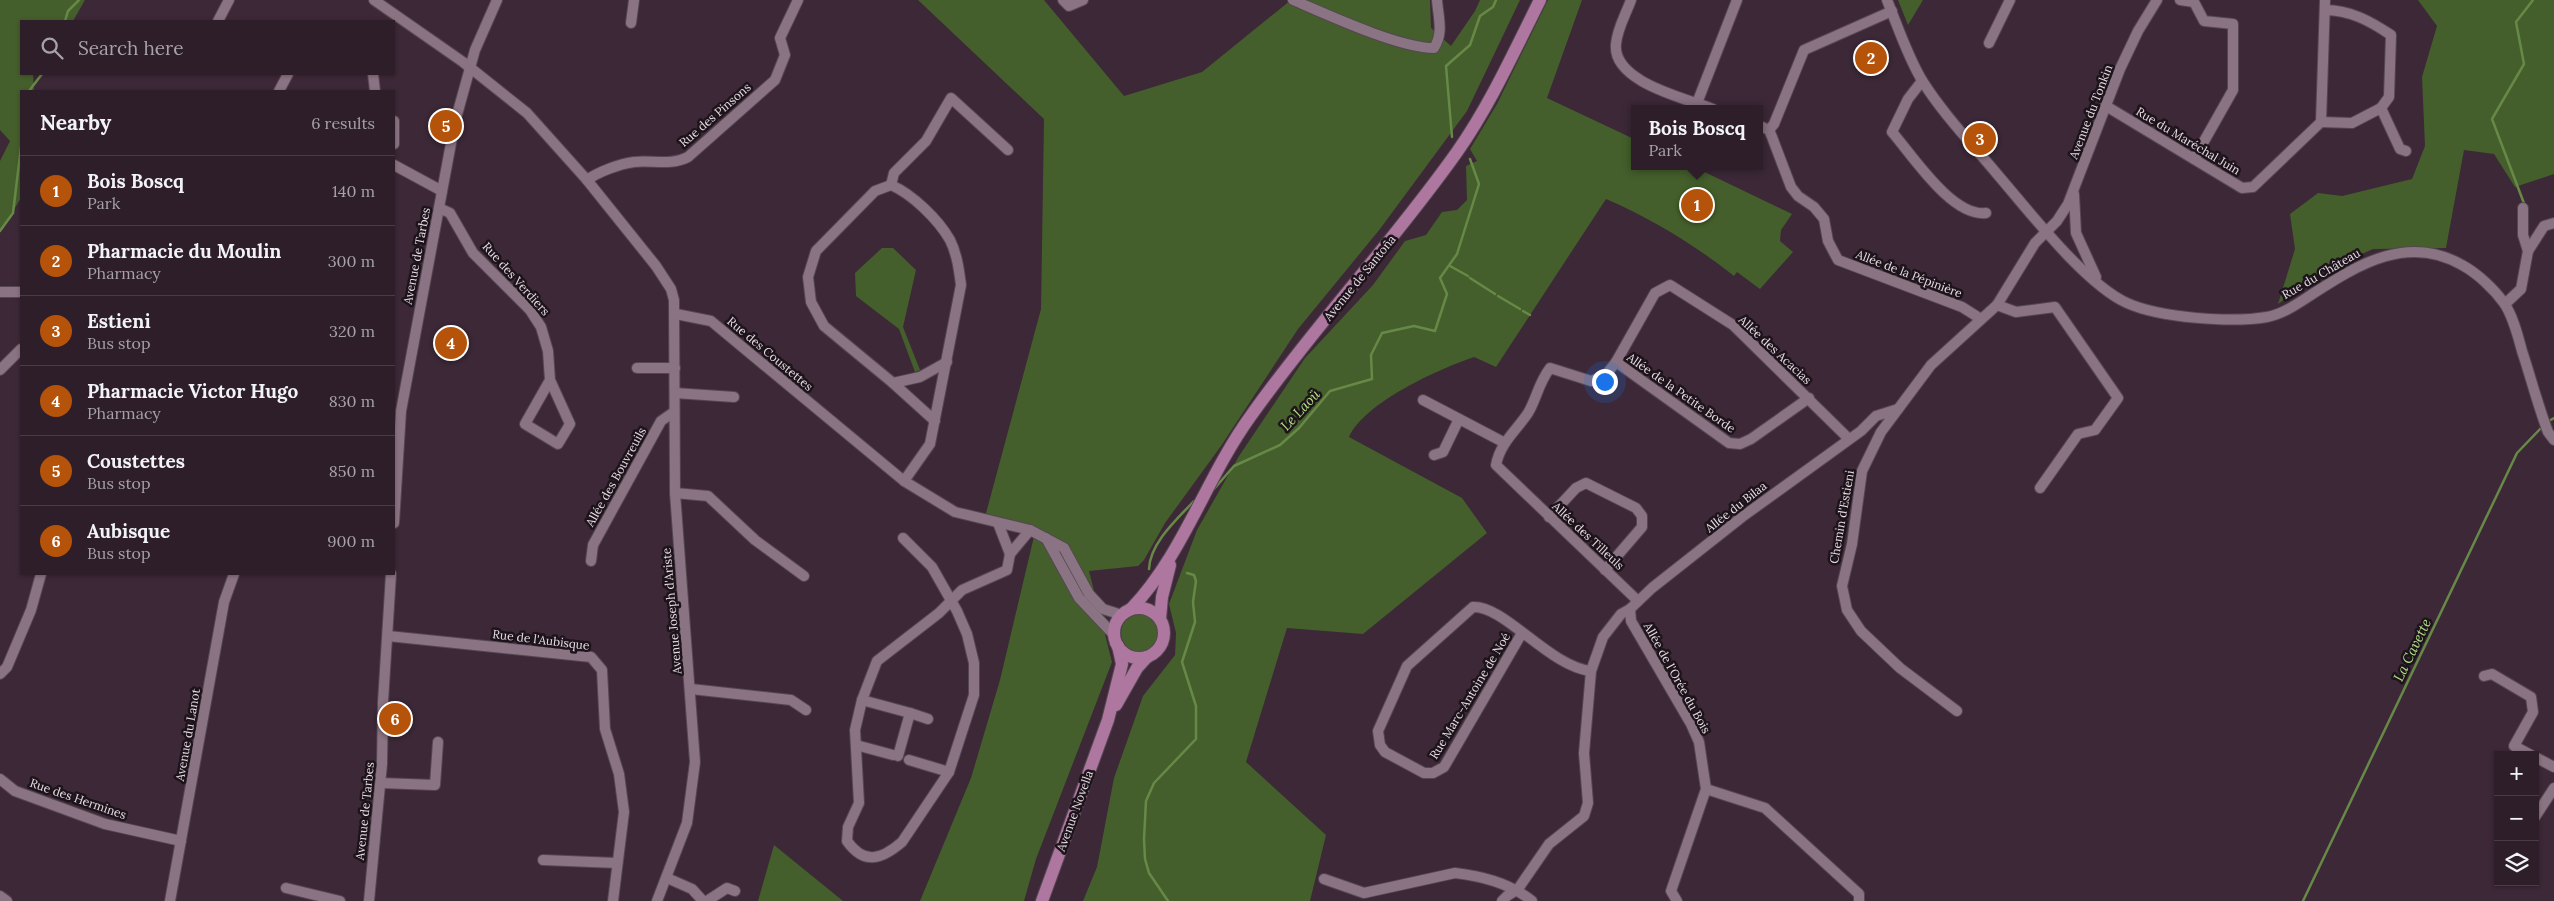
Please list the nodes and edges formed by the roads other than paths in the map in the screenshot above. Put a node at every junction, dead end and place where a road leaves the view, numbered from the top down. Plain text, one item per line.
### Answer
1 (229, 0) edge
2 (374, 0) edge
3 (497, 0) edge
4 (634, 0) edge
5 (798, 0) edge
6 (1063, 0) edge
7 (1084, 0) edge
8 (1293, 0) edge
9 (1437, 0) edge
10 (1540, 0) edge
11 (1631, 0) edge
12 (1737, 0) edge
13 (1888, 0) edge
14 (2010, 0) edge
15 (2157, 0) edge
16 (2180, 0) edge
17 (2195, 1) edge
18 (2325, 5) edge
19 (1892, 11) junction
20 (219, 20) edge
21 (631, 23) dead end
22 (1989, 43) dead end
23 (469, 68) junction
24 (287, 75) edge
25 (373, 75) edge
26 (1922, 81) junction
27 (280, 90) edge
28 (375, 90) edge
29 (1697, 103) junction
30 (1702, 105) edge
31 (2106, 106) junction
32 (2381, 108) junction
33 (2321, 122) junction
34 (1764, 128) edge
35 (1008, 150) dead end
36 (2406, 150) dead end
37 (2194, 159) junction
38 (395, 166) edge
39 (587, 180) junction
40 (890, 185) junction
41 (442, 191) junction
42 (2074, 192) junction
43 (439, 208) junction
44 (2523, 208) dead end
45 (1986, 213) dead end
46 (2554, 223) edge
47 (2047, 231) junction
48 (2528, 251) junction
49 (2100, 284) junction
50 (0, 292) edge
51 (20, 292) edge
52 (2504, 304) junction
53 (1997, 305) junction
54 (676, 314) junction
55 (1981, 319) junction
56 (20, 349) edge
57 (947, 362) junction
58 (1616, 362) junction
59 (637, 368) dead end
60 (675, 368) junction
61 (0, 370) edge
62 (550, 380) junction
63 (893, 383) junction
64 (675, 393) junction
65 (734, 397) dead end
66 (1809, 398) junction
67 (1423, 400) dead end
68 (1898, 408) junction
69 (674, 412) junction
70 (1459, 419) junction
71 (936, 421) junction
72 (1861, 431) junction
73 (1881, 432) junction
74 (2551, 436) edge
75 (1849, 439) junction
76 (1504, 443) junction
77 (1434, 455) dead end
78 (904, 481) junction
79 (2040, 488) dead end
80 (676, 492) junction
81 (395, 504) edge
82 (1549, 517) junction
83 (998, 523) junction
84 (1030, 530) junction
85 (1046, 537) junction
86 (903, 538) dead end
87 (1174, 551) junction
88 (1010, 554) junction
89 (591, 561) dead end
90 (1605, 570) junction
91 (41, 575) edge
92 (234, 575) edge
93 (391, 575) edge
94 (804, 576) dead end
95 (952, 600) junction
96 (1638, 601) junction
97 (1630, 609) junction
98 (1127, 612) junction
99 (1160, 619) junction
100 (1522, 634) junction
101 (388, 636) junction
102 (1116, 641) junction
103 (1147, 657) junction
104 (1591, 671) junction
105 (0, 674) edge
106 (2484, 676) dead end
107 (691, 689) junction
108 (862, 700) junction
109 (806, 710) dead end
110 (1958, 711) dead end
111 (910, 713) junction
112 (928, 719) dead end
113 (1108, 720) junction
114 (438, 742) dead end
115 (856, 745) junction
116 (2523, 751) edge
117 (2539, 759) edge
118 (909, 760) dead end
119 (2554, 767) edge
120 (949, 772) junction
121 (0, 779) edge
122 (381, 783) junction
123 (2554, 788) edge
124 (1706, 789) junction
125 (2539, 811) edge
126 (181, 841) junction
127 (544, 860) dead end
128 (617, 863) junction
129 (667, 878) junction
130 (1324, 879) dead end
131 (286, 888) dead end
132 (1518, 889) junction
133 (735, 891) dead end
134 (0, 896) edge
135 (7, 901) edge
136 (170, 901) edge
137 (340, 901) edge
138 (369, 901) edge
139 (613, 901) edge
140 (657, 901) edge
141 (703, 901) edge
142 (707, 901) edge
143 (1042, 901) edge
144 (1502, 901) edge
145 (1532, 901) edge
146 (1677, 901) edge
147 (1859, 901) edge

1 - 20 street
2 - 23 street
3 - 23 street, Avenue de Tarbes
4 - 21 street
5 - 39 street, Rue des Pinsons
6 - 7 street
8 - 9 street
10 - 87 main road, Avenue de Santoña
11 - 29 street
12 - 29 street
13 - 19 street, Rue du Château
14 - 22 street
15 - 31 street, Avenue du Tonkin
16 - 17 street
17 - 37 street
18 - 32 street
18 - 33 street
19 - 26 street, Rue du Château
19 - 34 street
23 - 39 street
23 - 41 street, Avenue de Tarbes
24 - 27 street
25 - 28 street
26 - 45 street
26 - 47 street, Rue du Château
29 - 30 street
31 - 37 street, Rue du Maréchal Juin
31 - 42 street, Avenue du Tonkin
32 - 33 street
32 - 36 street
33 - 37 street, Rue du Maréchal Juin
34 - 55 street, Allée de la Pépinière
35 - 40 street
38 - 41 street
39 - 54 street
40 - 57 street
40 - 63 street
41 - 43 street, Avenue de Tarbes
42 - 47 street, Avenue du Tonkin
42 - 49 street
43 - 62 street, Rue des Verdiers
43 - 81 street, Avenue de Tarbes
44 - 48 street
46 - 48 street
47 - 49 street, Rue du Château
47 - 53 street, Avenue du Tonkin
48 - 52 street
49 - 52 street, Rue du Château
50 - 51 street
52 - 74 street, Rue du Château
53 - 55 street, Chemin d'Estieni
53 - 79 street
54 - 60 street, Avenue Joseph d'Ariste
54 - 78 street, Rue des Coustettes
55 - 68 street, Chemin d'Estieni
56 - 61 street
57 - 63 street
57 - 71 street
58 - 66 street, Allée de la Petite Borde
58 - 66 street, Allée des Acacias
58 - 76 street, Allée des Acacias
59 - 60 street
60 - 64 street, Avenue Joseph d'Ariste
62 - 62 street, Rue des Verdiers
63 - 71 street
64 - 65 street
64 - 69 street, Avenue Joseph d'Ariste
66 - 75 street, Allée des Acacias
67 - 70 street
68 - 72 street, Allée du Bilaa
68 - 73 street, Chemin d'Estieni
69 - 80 street, Avenue Joseph d'Ariste
69 - 89 street, Allée des Bouvreuils
70 - 76 street
70 - 77 street
71 - 78 street
72 - 73 street
72 - 75 street, Allée du Bilaa
73 - 110 street, Chemin d'Estieni
75 - 96 street, Allée du Bilaa
76 - 82 street, Allée des Tilleuls
78 - 83 street, Rue des Coustettes
80 - 94 street
80 - 107 street, Avenue Joseph d'Ariste
82 - 90 street, Allée des Tilleuls
82 - 90 street
83 - 84 street, Rue des Coustettes
83 - 88 street
84 - 85 street, Rue des Coustettes
84 - 88 street
85 - 98 street, Rue des Coustettes
85 - 102 street
86 - 95 street
87 - 98 main road, Avenue de Santoña
87 - 99 main road, Avenue de Santoña
88 - 95 street
90 - 96 street, Allée des Tilleuls
91 - 105 street
92 - 126 street, Avenue du Lanot
93 - 101 street, Avenue de Tarbes
95 - 108 street
95 - 120 street
96 - 97 street, Allée du Bilaa
97 - 104 street, Allée du Bilaa
97 - 124 street, Allée de l'Orée du Bois
98 - 99 main road
98 - 102 main road
99 - 103 main road
100 - 100 street, Rue Marc-Antoine de Noé
100 - 104 street, Rue Marc-Antoine de Noé
101 - 122 street, Avenue de Tarbes
101 - 128 street, Rue de l'Aubisque
102 - 103 main road
102 - 113 main road, Avenue Novella
103 - 113 main road, Avenue Novella
104 - 132 street, Allée du Bilaa
106 - 116 street
107 - 109 street
107 - 129 street, Avenue Joseph d'Ariste
108 - 111 street
108 - 115 street
111 - 112 street
111 - 115 street
113 - 143 main road, Avenue Novella
114 - 122 street
115 - 120 street
117 - 119 street
118 - 120 street
121 - 126 street, Rue des Hermines
122 - 138 street, Avenue de Tarbes
123 - 125 street
124 - 146 street, Allée de l'Orée du Bois
124 - 147 street
126 - 136 street, Avenue du Lanot
127 - 128 street
128 - 139 street, Rue de l'Aubisque
129 - 140 street, Avenue Joseph d'Ariste
129 - 141 street
130 - 132 street
131 - 137 street
132 - 144 street, Allée du Bilaa
132 - 145 street
133 - 142 street
134 - 135 street

